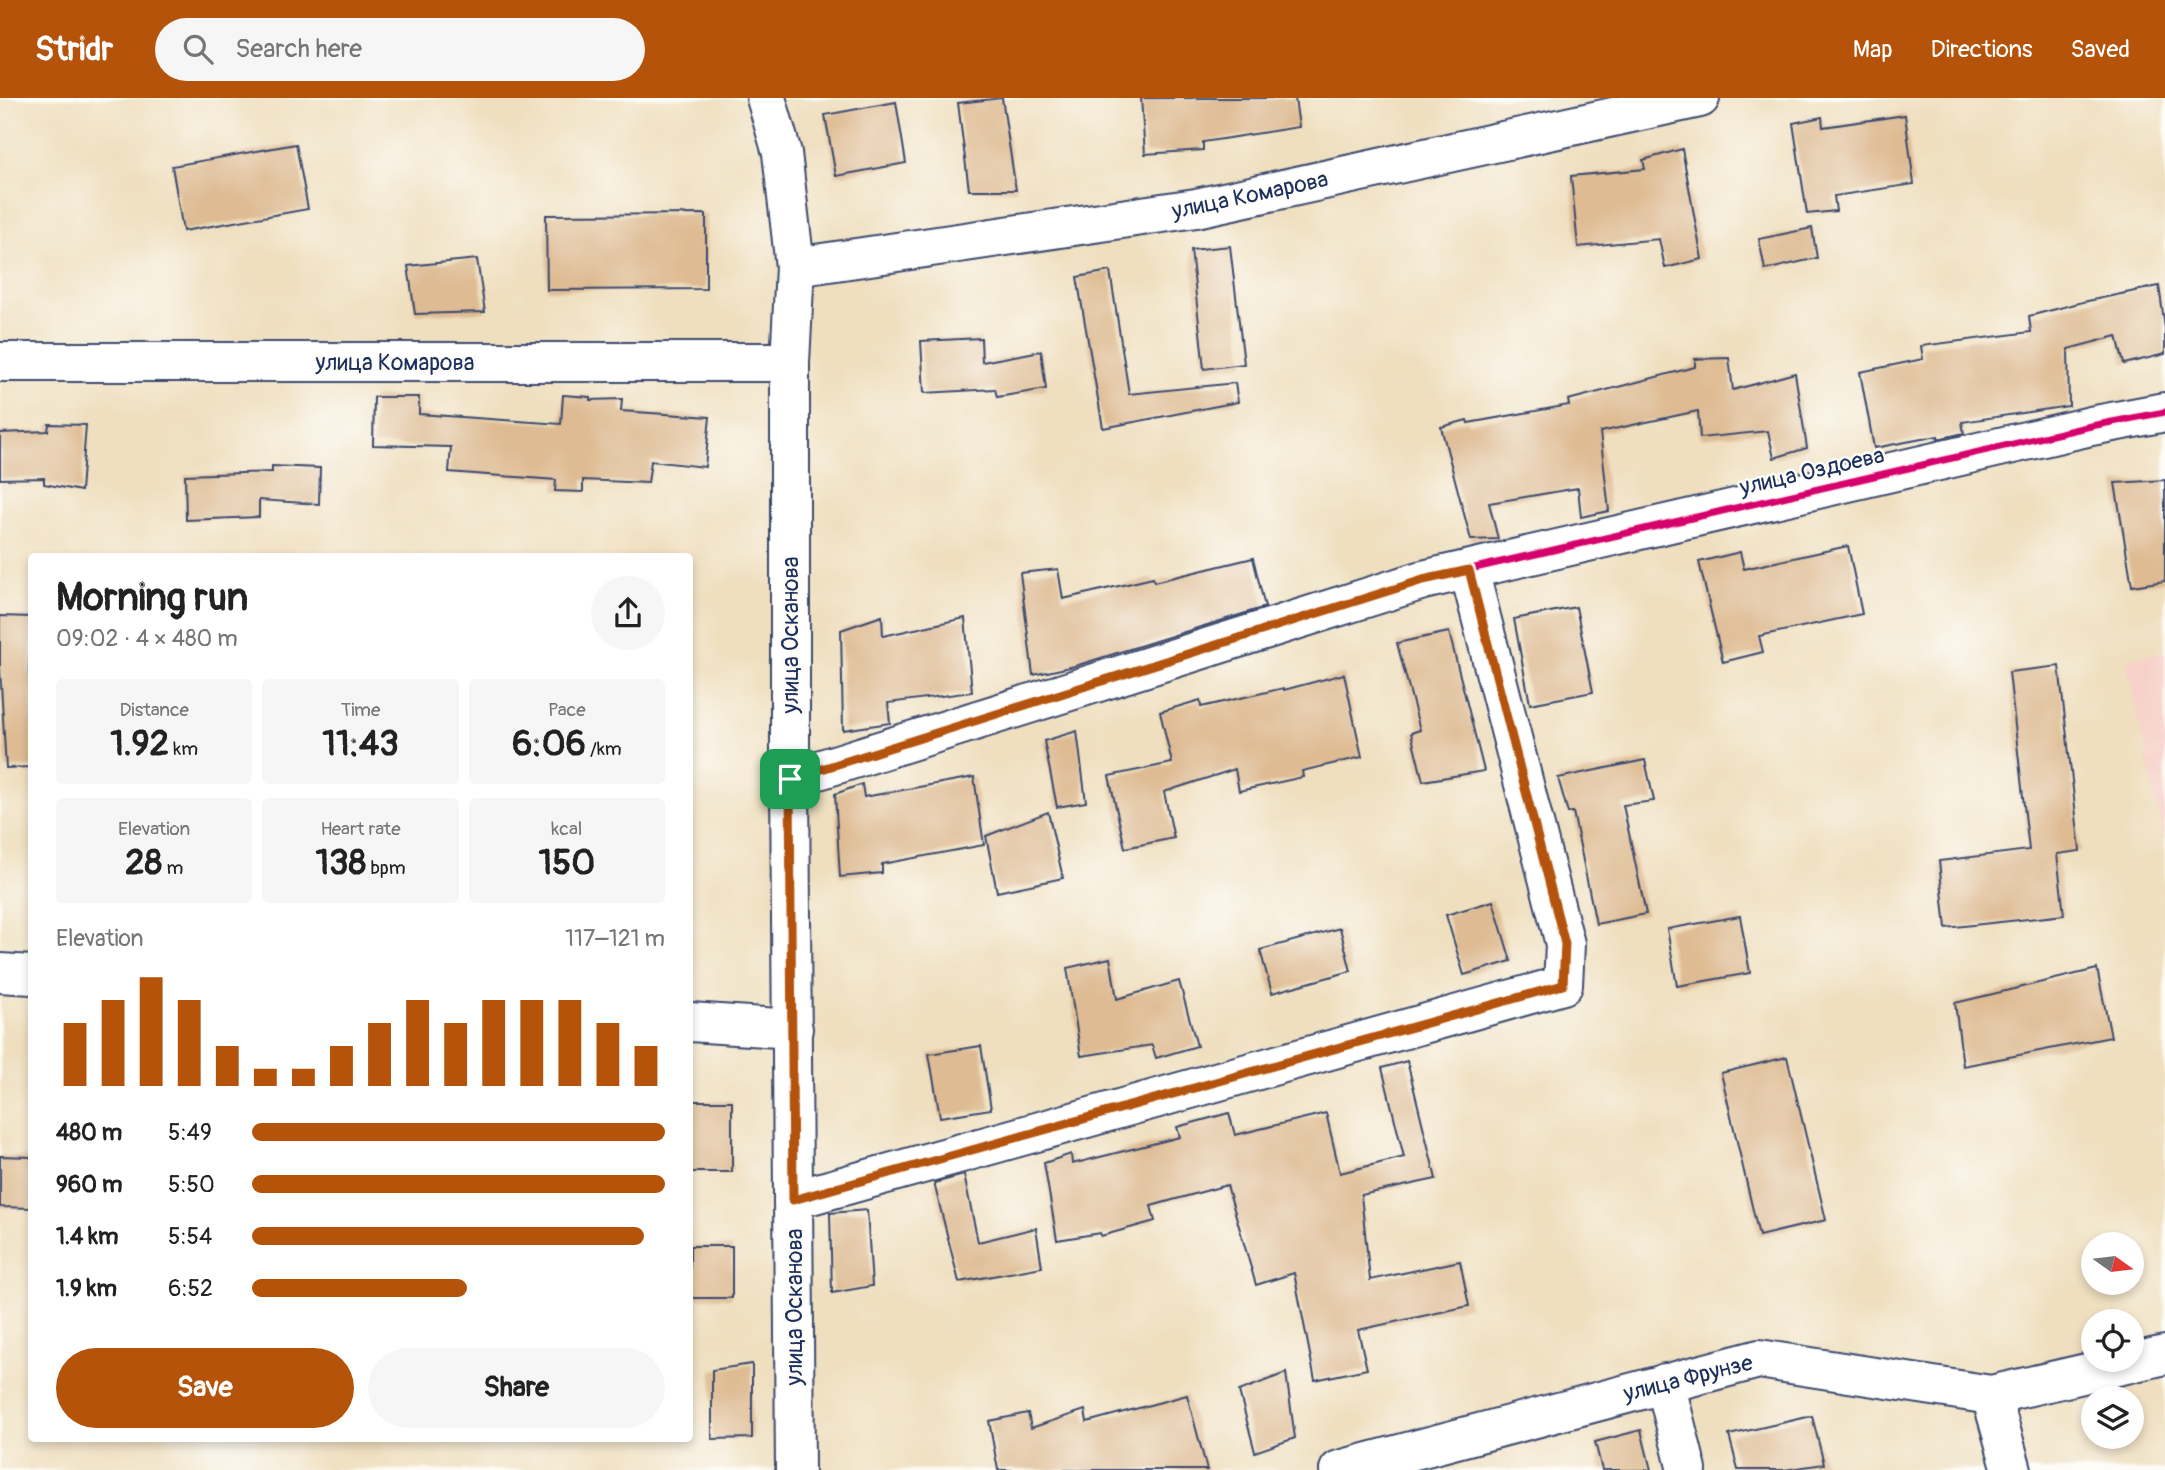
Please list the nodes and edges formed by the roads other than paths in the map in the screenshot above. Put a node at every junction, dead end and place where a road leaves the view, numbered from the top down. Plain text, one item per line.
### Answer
1 (766, 98) edge
2 (1700, 98) edge
3 (795, 267) junction
4 (0, 362) edge
5 (790, 362) junction
6 (2165, 412) edge
7 (1469, 570) junction
8 (790, 779) junction
9 (0, 973) edge
10 (28, 975) edge
11 (693, 1022) edge
12 (793, 1029) junction
13 (793, 1200) junction
14 (2165, 1355) edge
15 (1665, 1382) junction
16 (1992, 1395) junction
17 (795, 1470) edge
18 (1339, 1470) edge
19 (1687, 1470) edge
20 (2012, 1470) edge

1 - 3 street, улица Осканова
2 - 3 street, улица Комарова
3 - 5 street, улица Осканова
4 - 5 street, улица Комарова
5 - 8 street, улица Осканова
6 - 7 street, улица Оздоева
7 - 8 street, улица Оздоева
7 - 13 street
8 - 12 street, улица Осканова
9 - 10 street
11 - 12 street
12 - 13 street, улица Осканова
13 - 17 street, улица Осканова
14 - 16 street, улица Фрунзе
15 - 16 street, улица Фрунзе
15 - 18 street, улица Фрунзе
15 - 19 street
16 - 20 street

